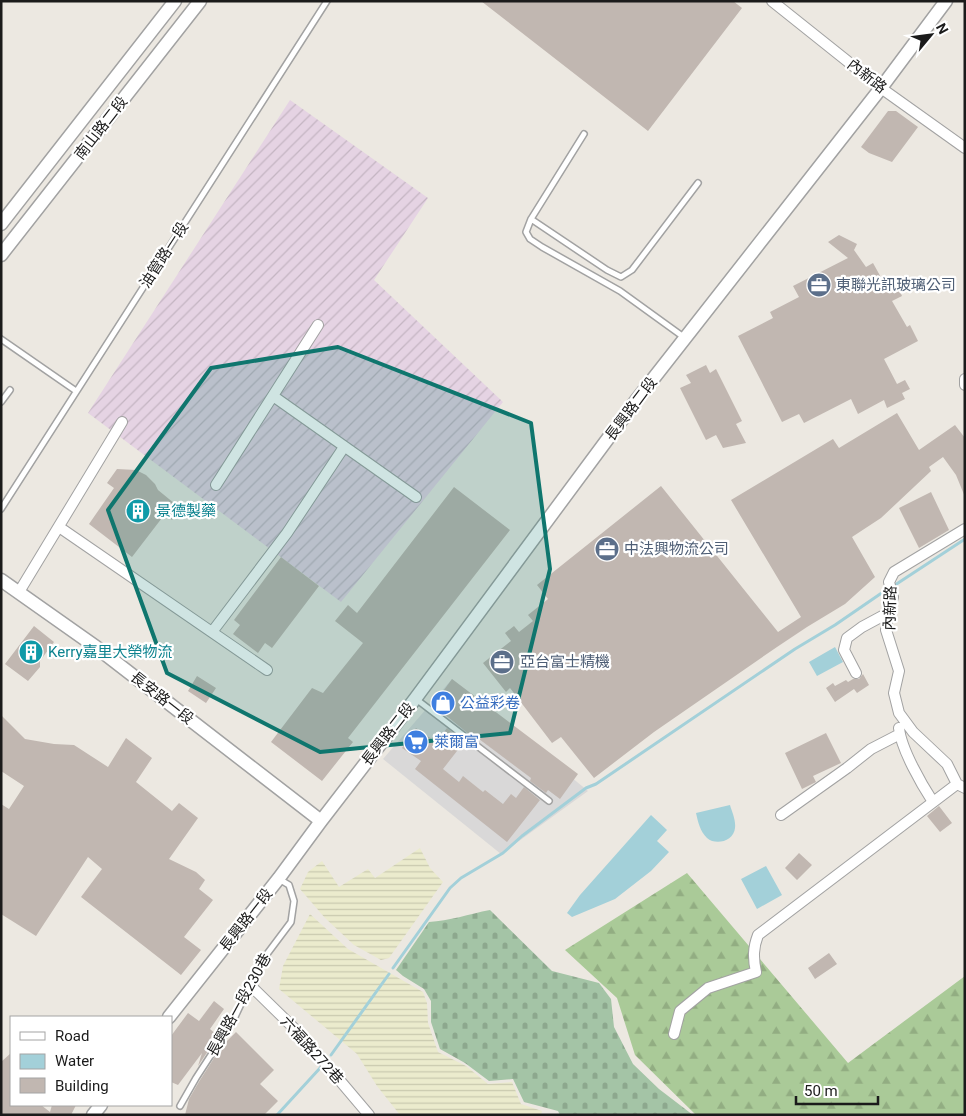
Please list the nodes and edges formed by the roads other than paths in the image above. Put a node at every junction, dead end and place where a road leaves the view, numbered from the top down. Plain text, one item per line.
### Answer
1 (176, 1) edge
2 (200, 1) edge
3 (327, 1) edge
4 (772, 1) edge
5 (946, 1) edge
6 (881, 88) junction
7 (584, 134) dead end
8 (965, 148) edge
9 (698, 183) dead end
10 (531, 219) junction
11 (1, 224) edge
12 (1, 255) edge
13 (318, 325) dead end
14 (686, 338) junction
15 (1, 339) edge
16 (965, 379) edge
17 (965, 386) edge
18 (10, 390) dead end
19 (76, 391) junction
20 (273, 396) junction
21 (1, 402) edge
22 (122, 422) dead end
23 (344, 447) junction
24 (216, 485) dead end
25 (416, 497) dead end
26 (1, 509) edge
27 (59, 526) junction
28 (965, 529) edge
29 (1, 580) edge
30 (19, 592) junction
31 (888, 613) junction
32 (212, 632) junction
33 (267, 670) dead end
34 (856, 674) dead end
35 (415, 699) junction
36 (903, 718) junction
37 (900, 734) junction
38 (961, 786) edge
39 (549, 801) dead end
40 (933, 802) junction
41 (780, 815) dead end
42 (320, 821) junction
43 (279, 878) junction
44 (252, 987) junction
45 (170, 1016) edge
46 (674, 1034) dead end
47 (180, 1106) dead end
48 (369, 1115) edge

1 - 11 street, 南山路二段
2 - 12 street, 南山路二段
3 - 19 lane, 油管路一段
4 - 6 street, 內新路
5 - 6 street, 長興路二段
6 - 8 street, 內新路
6 - 14 street, 長興路二段
7 - 10 lane
9 - 10 lane
10 - 14 lane
13 - 20 street
14 - 35 street, 長興路二段
15 - 19 lane
16 - 17 street
18 - 21 lane
19 - 26 lane, 油管路一段
20 - 23 street
20 - 24 street
22 - 27 street
23 - 25 street
23 - 32 street
27 - 30 street
27 - 32 street
28 - 31 street, 內新路
29 - 30 street, 長安路一段
30 - 42 street, 長安路一段
31 - 34 street
31 - 36 street, 內新路
32 - 33 street
35 - 39 lane
35 - 42 street, 長興路二段
36 - 37 street
36 - 38 street, 內新路
37 - 40 street
37 - 41 street
38 - 40 street
40 - 46 street
42 - 43 street, 長興路一段
43 - 44 lane, 長興路一段230巷
43 - 45 street, 長興路一段
44 - 47 lane, 長興路一段230巷
44 - 48 street, 六福路272巷

